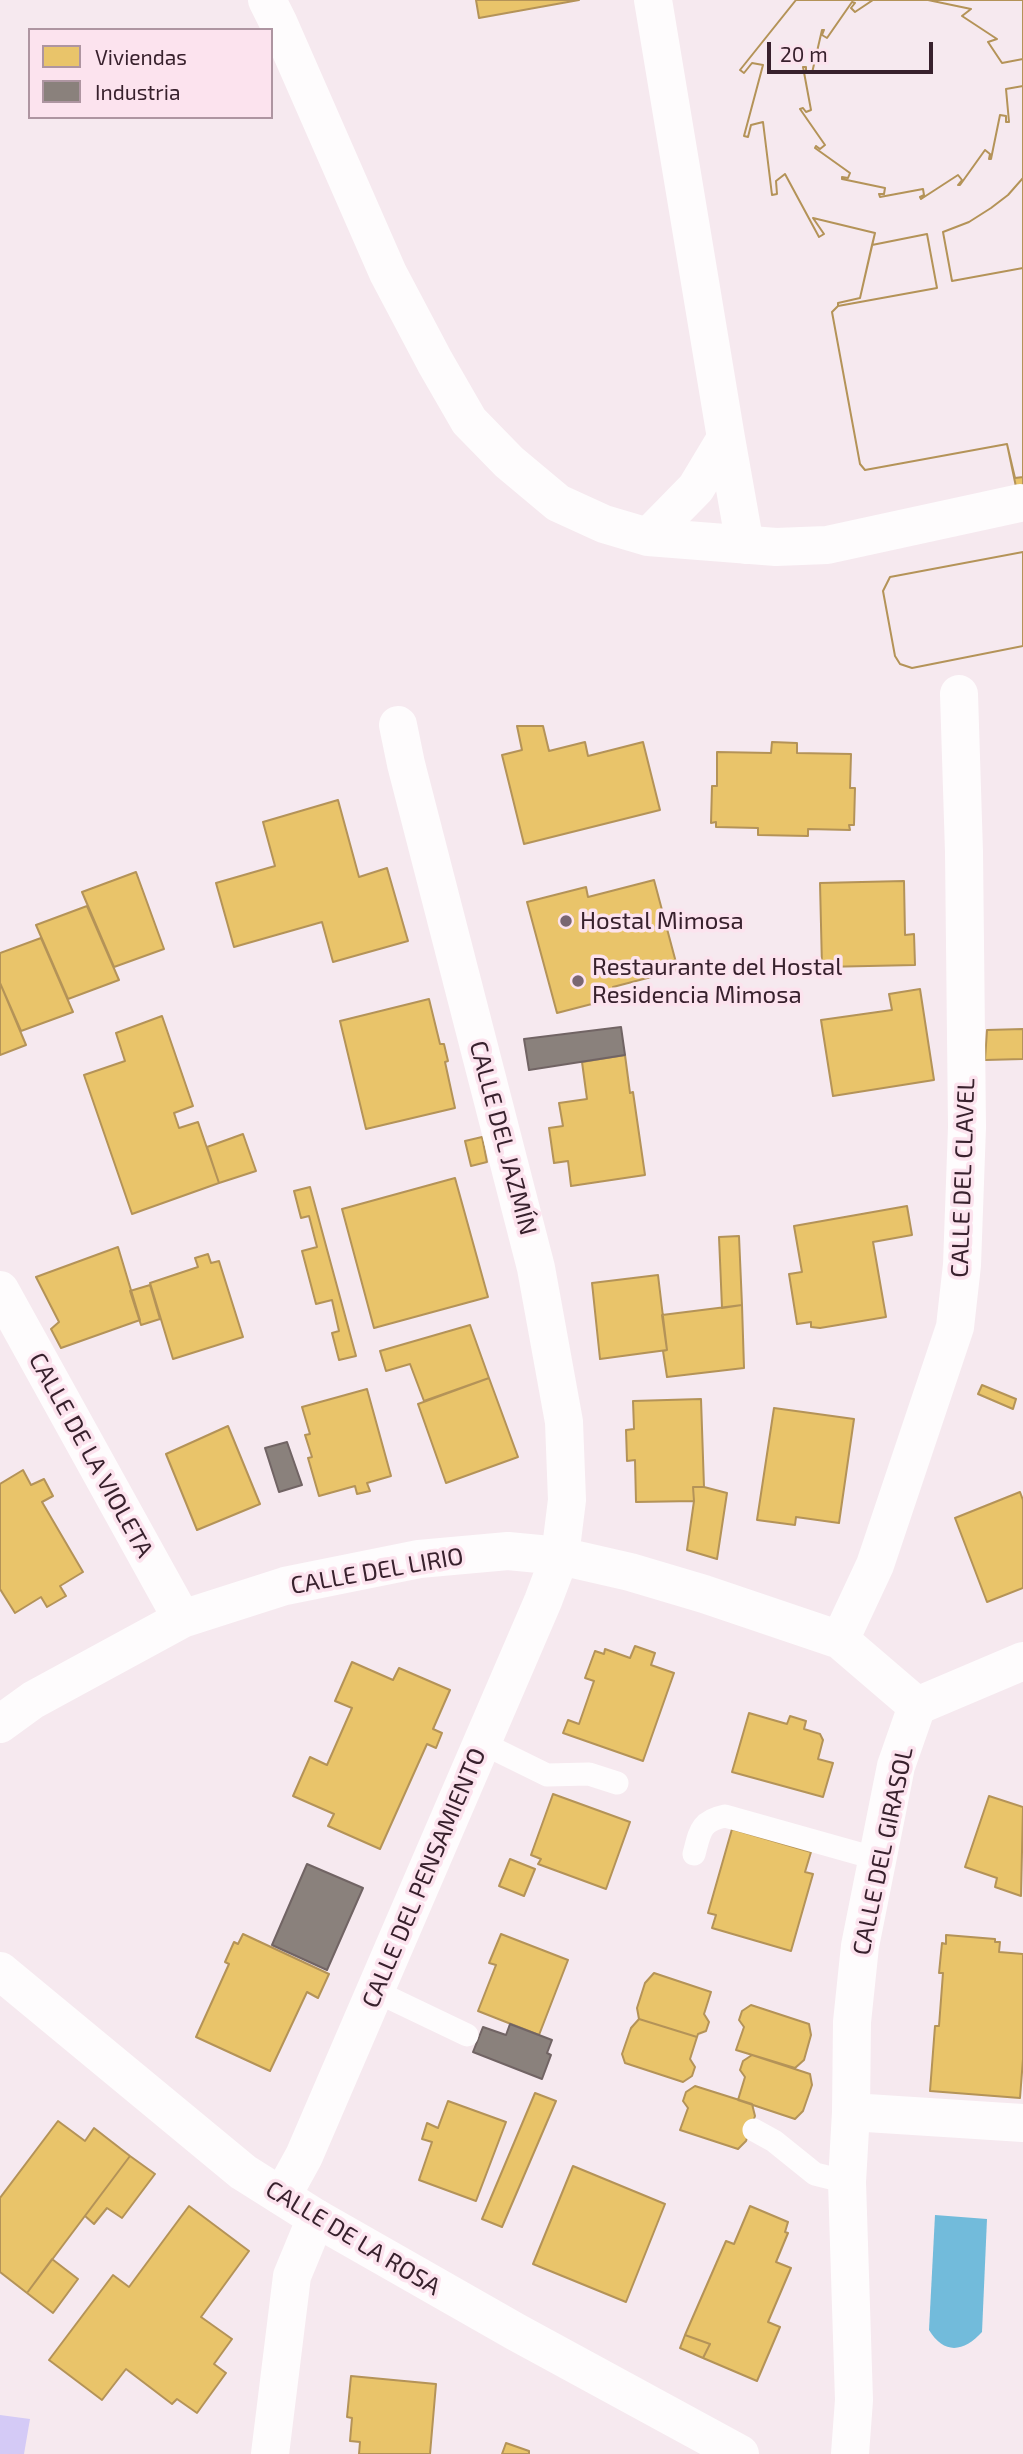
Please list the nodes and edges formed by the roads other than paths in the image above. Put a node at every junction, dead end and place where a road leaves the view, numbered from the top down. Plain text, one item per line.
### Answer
1 (267, 0) edge
2 (653, 0) edge
3 (726, 438) junction
4 (1020, 503) dead end
5 (648, 537) junction
6 (745, 545) junction
7 (959, 694) dead end
8 (398, 725) dead end
9 (0, 1290) edge
10 (560, 1556) junction
11 (182, 1619) junction
12 (840, 1640) junction
13 (1023, 1661) edge
14 (917, 1706) junction
15 (0, 1724) edge
16 (482, 1743) junction
17 (617, 1783) dead end
18 (694, 1854) dead end
19 (877, 1859) junction
20 (0, 1971) edge
21 (375, 1992) junction
22 (467, 2035) dead end
23 (851, 2112) junction
24 (1023, 2123) edge
25 (754, 2130) dead end
26 (846, 2182) junction
27 (282, 2196) junction
28 (316, 2218) junction
29 (270, 2454) edge
30 (740, 2454) edge
31 (850, 2454) edge

1 - 5 street
2 - 3 street
3 - 5 street
3 - 6 street
4 - 6 street
5 - 6 street
7 - 12 street, CALLE DEL CLAVEL
8 - 10 street, CALLE DEL JAZMÍN
9 - 11 street, CALLE DE LA VIOLETA
10 - 11 street, CALLE DEL LIRIO
10 - 12 street, CALLE DEL LIRIO
10 - 16 street, CALLE DEL PENSAMIENTO
11 - 15 street, CALLE DEL LIRIO
12 - 14 street, CALLE DEL LIRIO
13 - 14 street
14 - 19 street, CALLE DEL GIRASOL
16 - 17 lane
16 - 21 street, CALLE DEL PENSAMIENTO
18 - 19 lane
19 - 23 street, CALLE DEL GIRASOL
20 - 27 street, CALLE DE LA ROSA
21 - 22 lane
21 - 27 street, CALLE DEL PENSAMIENTO
23 - 24 street
23 - 26 street, CALLE DEL GIRASOL
25 - 26 lane
26 - 31 street, CALLE DEL GIRASOL
27 - 28 street, CALLE DE LA ROSA
28 - 29 street
28 - 30 street, CALLE DE LA ROSA

